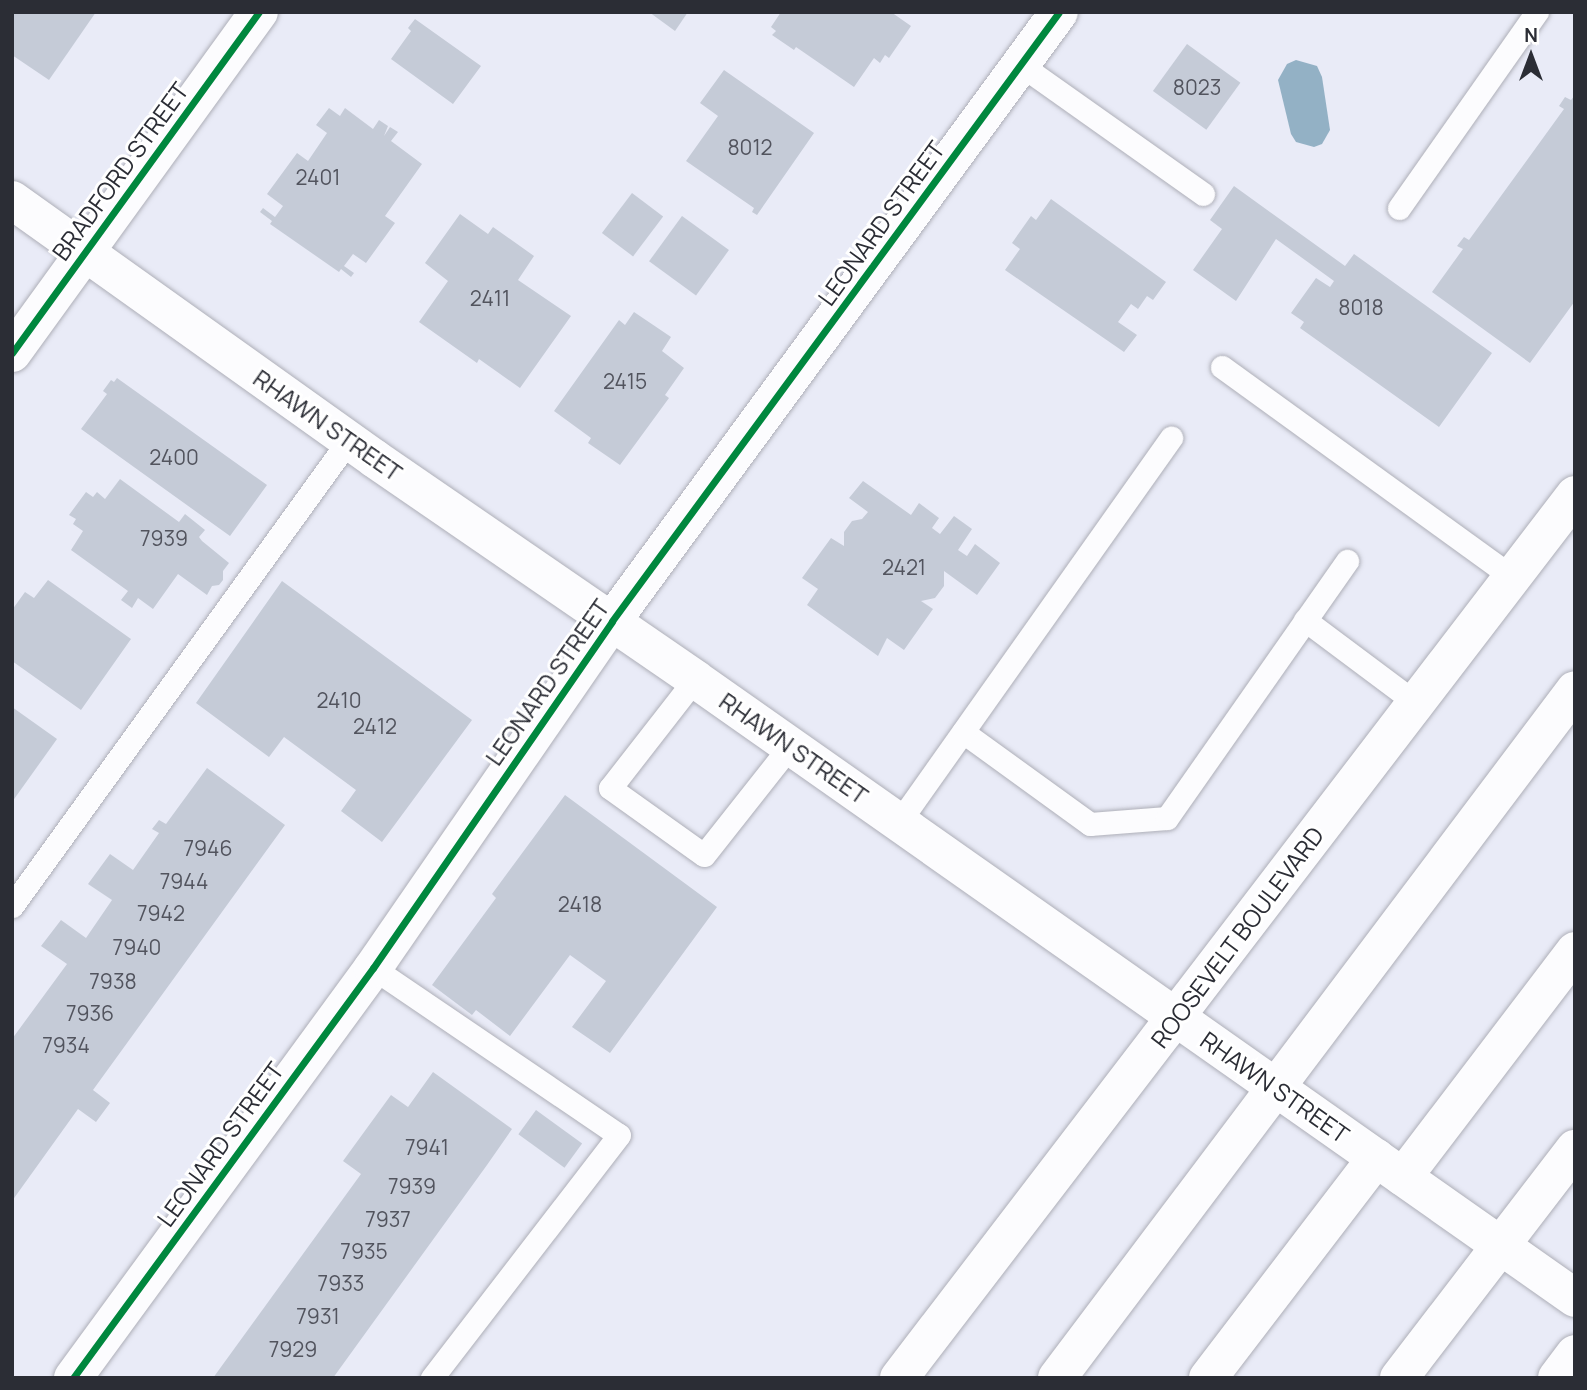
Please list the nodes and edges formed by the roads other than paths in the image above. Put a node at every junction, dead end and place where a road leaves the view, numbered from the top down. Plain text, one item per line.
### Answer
1 (259, 12) edge
2 (1059, 12) edge
3 (1537, 12) edge
4 (1021, 65) junction
5 (1202, 194) dead end
6 (12, 200) edge
7 (1399, 208) dead end
8 (86, 252) junction
9 (12, 353) edge
10 (1222, 367) dead end
11 (1171, 438) dead end
12 (349, 440) junction
13 (1575, 495) edge
14 (1347, 561) dead end
15 (1512, 577) junction
16 (1305, 620) junction
17 (612, 621) junction
18 (695, 679) junction
19 (1575, 690) edge
20 (1416, 703) junction
21 (963, 732) junction
22 (790, 747) junction
23 (899, 822) junction
24 (12, 906) edge
25 (1575, 951) edge
26 (373, 968) junction
27 (1176, 1017) junction
28 (1276, 1087) junction
29 (1575, 1149) edge
30 (1390, 1168) junction
31 (1502, 1246) junction
32 (1575, 1298) edge
33 (1575, 1354) edge
34 (73, 1378) edge
35 (432, 1378) edge
36 (899, 1378) edge
37 (1057, 1378) edge
38 (1208, 1378) edge
39 (1399, 1378) edge
40 (1557, 1378) edge

1 - 8 main road, BRADFORD STREET
2 - 4 main road, LEONARD STREET
3 - 7 lane
4 - 5 lane
4 - 17 main road, LEONARD STREET
6 - 8 main road, RHAWN STREET
8 - 9 main road, BRADFORD STREET
8 - 12 main road, RHAWN STREET
10 - 15 lane
11 - 21 lane
12 - 17 main road, RHAWN STREET
12 - 24 lane
13 - 15 main road, ROOSEVELT BOULEVARD
14 - 16 lane
15 - 20 main road, ROOSEVELT BOULEVARD
16 - 20 lane
16 - 21 lane
17 - 18 main road, RHAWN STREET
17 - 26 main road, LEONARD STREET
18 - 22 main road, RHAWN STREET
18 - 22 lane
19 - 28 main road
20 - 27 main road, ROOSEVELT BOULEVARD
21 - 23 lane
22 - 23 main road, RHAWN STREET
23 - 27 main road, RHAWN STREET
25 - 30 main road
26 - 34 main road, LEONARD STREET
26 - 35 lane
27 - 28 main road, RHAWN STREET
27 - 36 main road, ROOSEVELT BOULEVARD
28 - 30 main road, RHAWN STREET
28 - 37 main road
29 - 31 main road
30 - 31 main road, RHAWN STREET
30 - 38 main road
31 - 32 main road, RHAWN STREET
31 - 39 main road
33 - 40 main road

